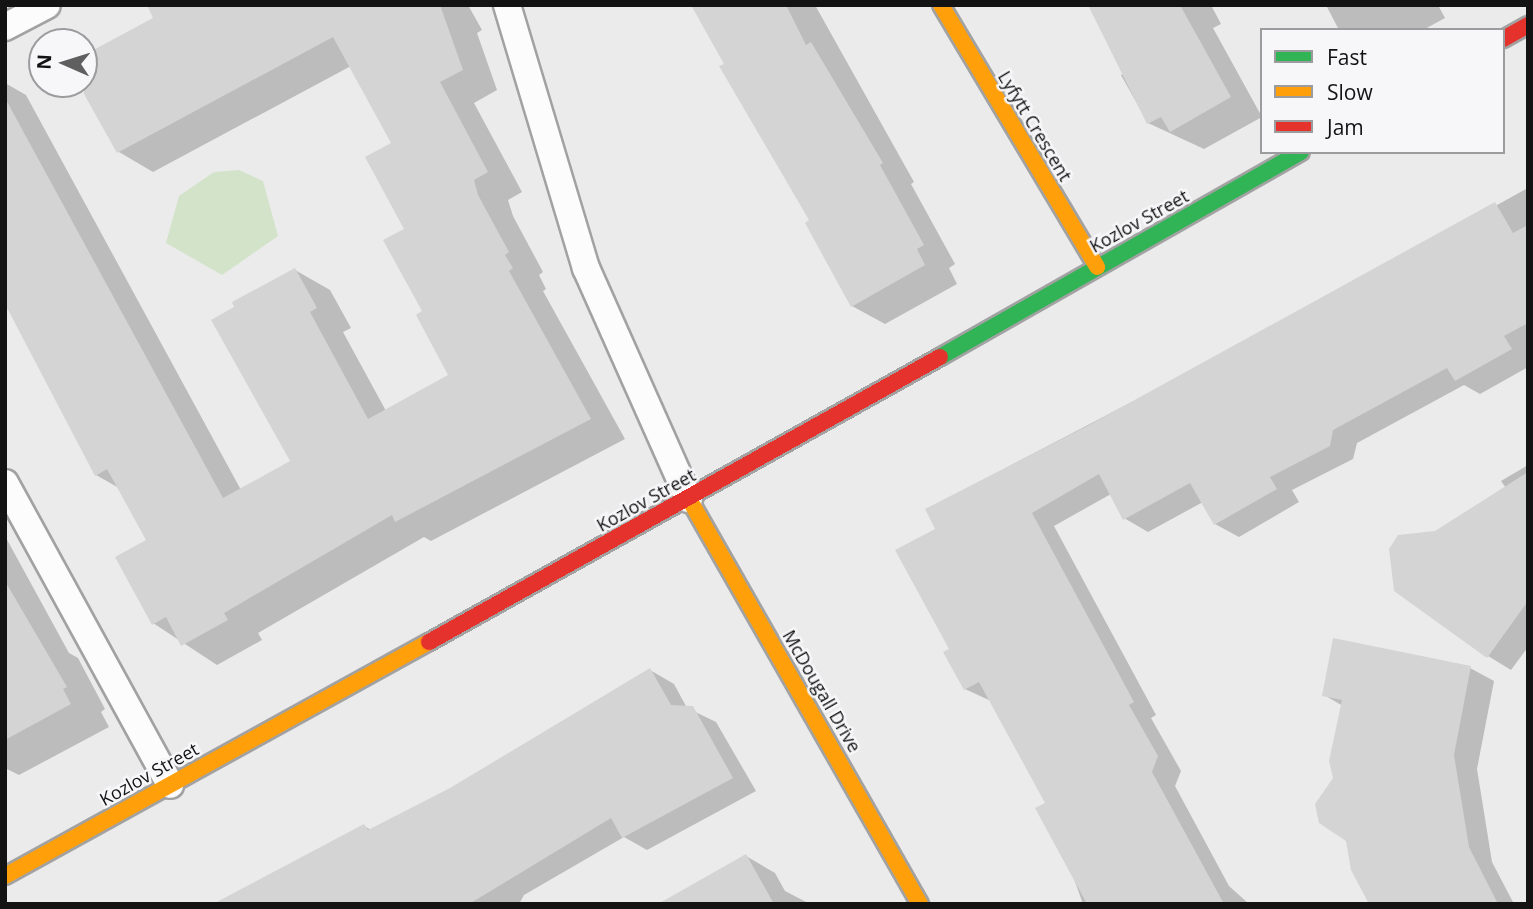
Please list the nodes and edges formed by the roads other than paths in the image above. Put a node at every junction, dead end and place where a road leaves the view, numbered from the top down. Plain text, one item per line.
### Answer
1 (47, 5) edge
2 (507, 5) edge
3 (941, 5) edge
4 (1528, 25) edge
5 (5, 27) edge
6 (1505, 38) edge
7 (1297, 154) edge
8 (1097, 267) junction
9 (5, 483) edge
10 (689, 499) junction
11 (170, 785) junction
12 (5, 876) edge
13 (920, 904) edge

1 - 5 lane
2 - 10 lane
3 - 8 street, Lyfytt Crescent
4 - 6 street
7 - 8 street, Kozlov Street
8 - 10 street, Kozlov Street
9 - 11 lane
10 - 11 street, Kozlov Street
10 - 13 street, McDougall Drive
11 - 12 street, Kozlov Street

